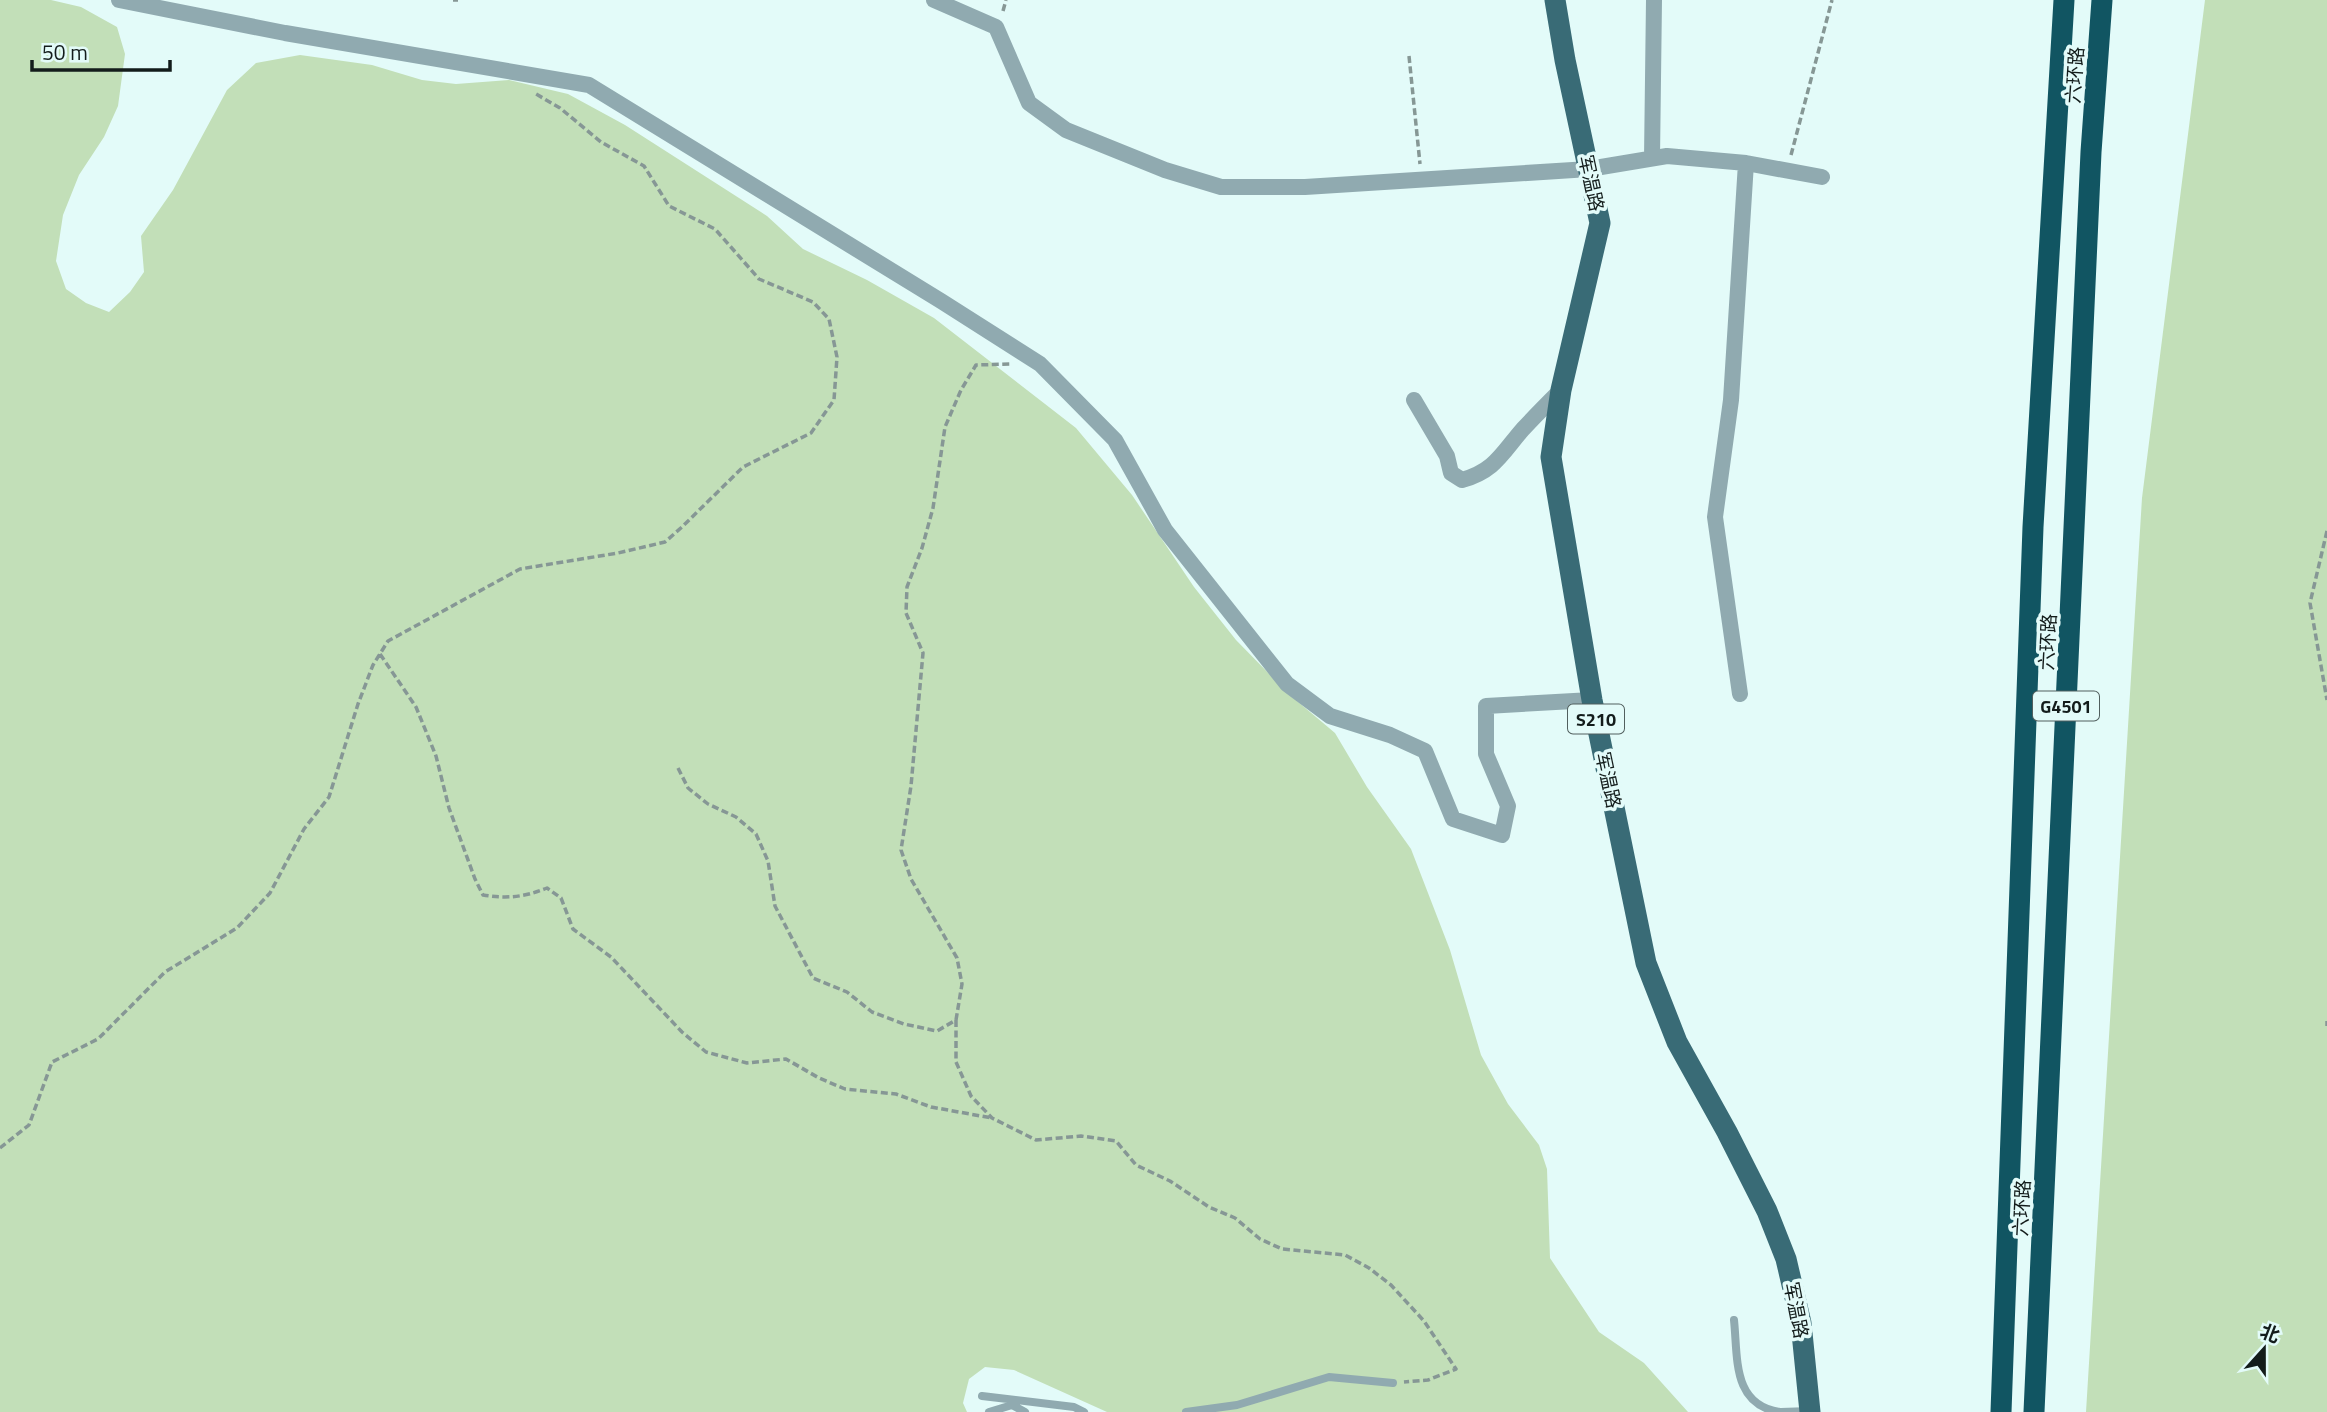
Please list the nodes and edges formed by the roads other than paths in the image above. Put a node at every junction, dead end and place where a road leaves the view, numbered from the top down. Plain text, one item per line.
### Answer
1 (123, 0) edge
2 (934, 0) edge
3 (1555, 0) edge
4 (1654, 0) edge
5 (2064, 0) edge
6 (2102, 0) edge
7 (1652, 158) junction
8 (1745, 163) junction
9 (1589, 169) junction
10 (1822, 177) dead end
11 (1561, 390) junction
12 (1414, 400) dead end
13 (1741, 694) dead end
14 (1592, 700) junction
15 (1734, 1320) dead end
16 (1393, 1383) road end
17 (982, 1396) dead end
18 (1810, 1411) edge
19 (989, 1412) edge
20 (1025, 1412) edge
21 (1084, 1412) edge
22 (1186, 1412) edge
23 (1781, 1412) edge
24 (2001, 1412) edge
25 (2034, 1412) edge

1 - 14 street
2 - 9 street
3 - 9 main road, 军温路 / S210
4 - 7 street
5 - 24 highway, 六环路 / G4501
6 - 25 highway, 六环路 / G4501
7 - 8 street
7 - 9 street
8 - 10 street
8 - 13 street
9 - 11 main road, 军温路 / S210
11 - 12 street
11 - 14 main road, 军温路 / S210
14 - 18 main road, 军温路 / S210
15 - 23 lane
16 - 22 lane
17 - 21 lane
18 - 23 lane
19 - 20 lane

